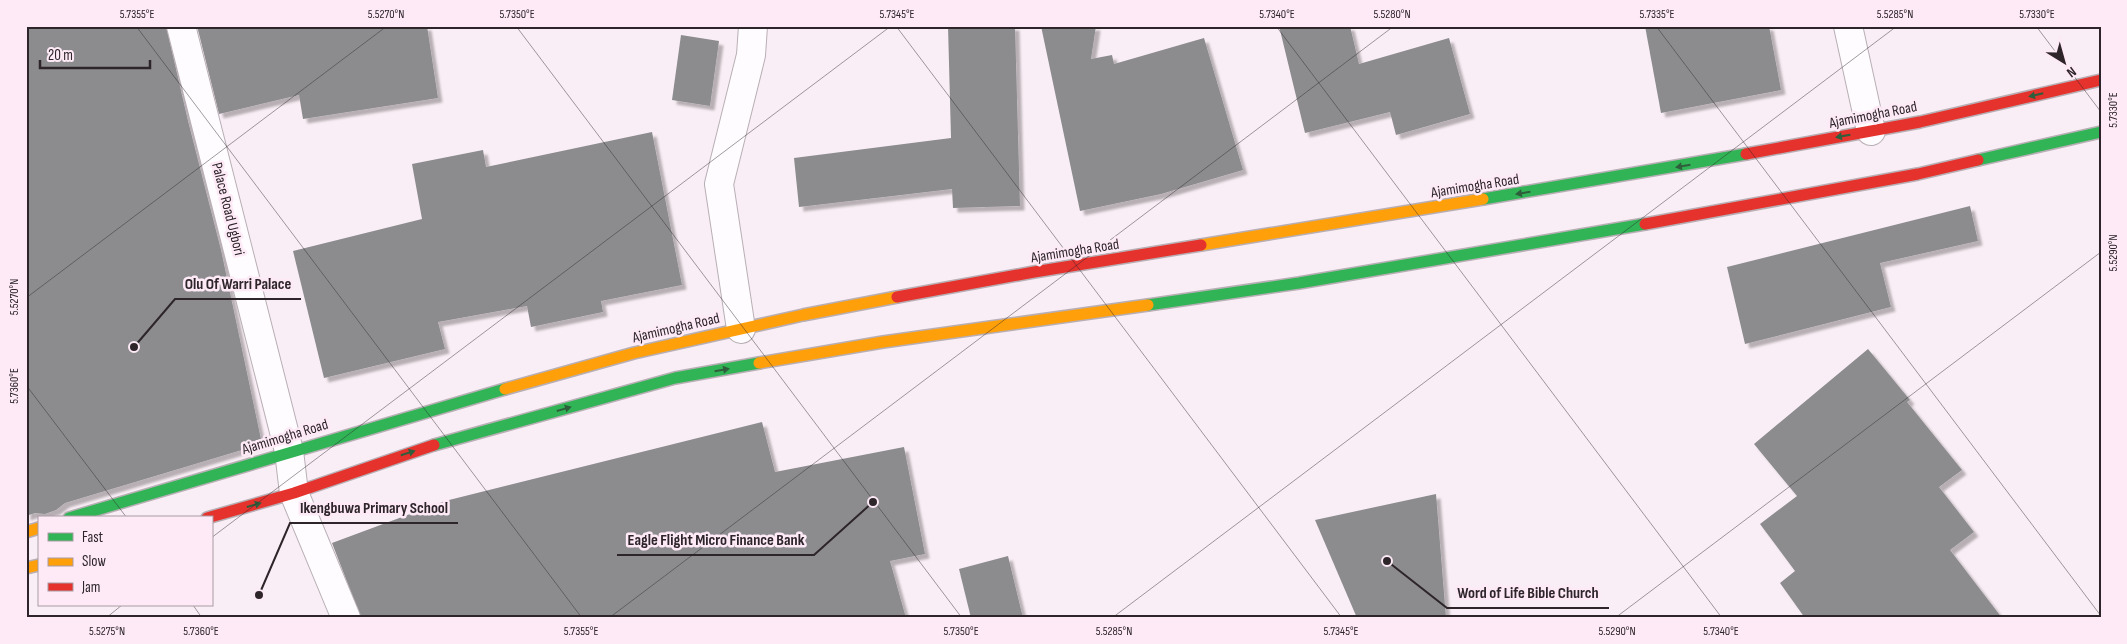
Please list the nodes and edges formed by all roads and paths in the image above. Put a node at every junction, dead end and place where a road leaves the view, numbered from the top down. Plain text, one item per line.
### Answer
1 (181, 26) edge
2 (753, 26) edge
3 (1848, 26) edge
4 (2101, 80) edge
5 (1871, 131) junction
6 (2101, 132) edge
7 (741, 329) junction
8 (289, 451) junction
9 (294, 494) junction
10 (76, 516) edge
11 (212, 517) edge
12 (38, 528) edge
13 (26, 532) edge
14 (346, 618) edge

1 - 8 street, Palace Road Ugbori
2 - 7 street
3 - 5 street
4 -> 5 main road, Ajamimogha Road
5 -> 7 main road, Ajamimogha Road
9 -> 6 main road
7 - 8 main road, Ajamimogha Road
8 - 9 street, Palace Road Ugbori
8 - 10 main road, Ajamimogha Road
11 -> 9 main road
9 - 14 street, Palace Road Ugbori
12 - 13 main road

